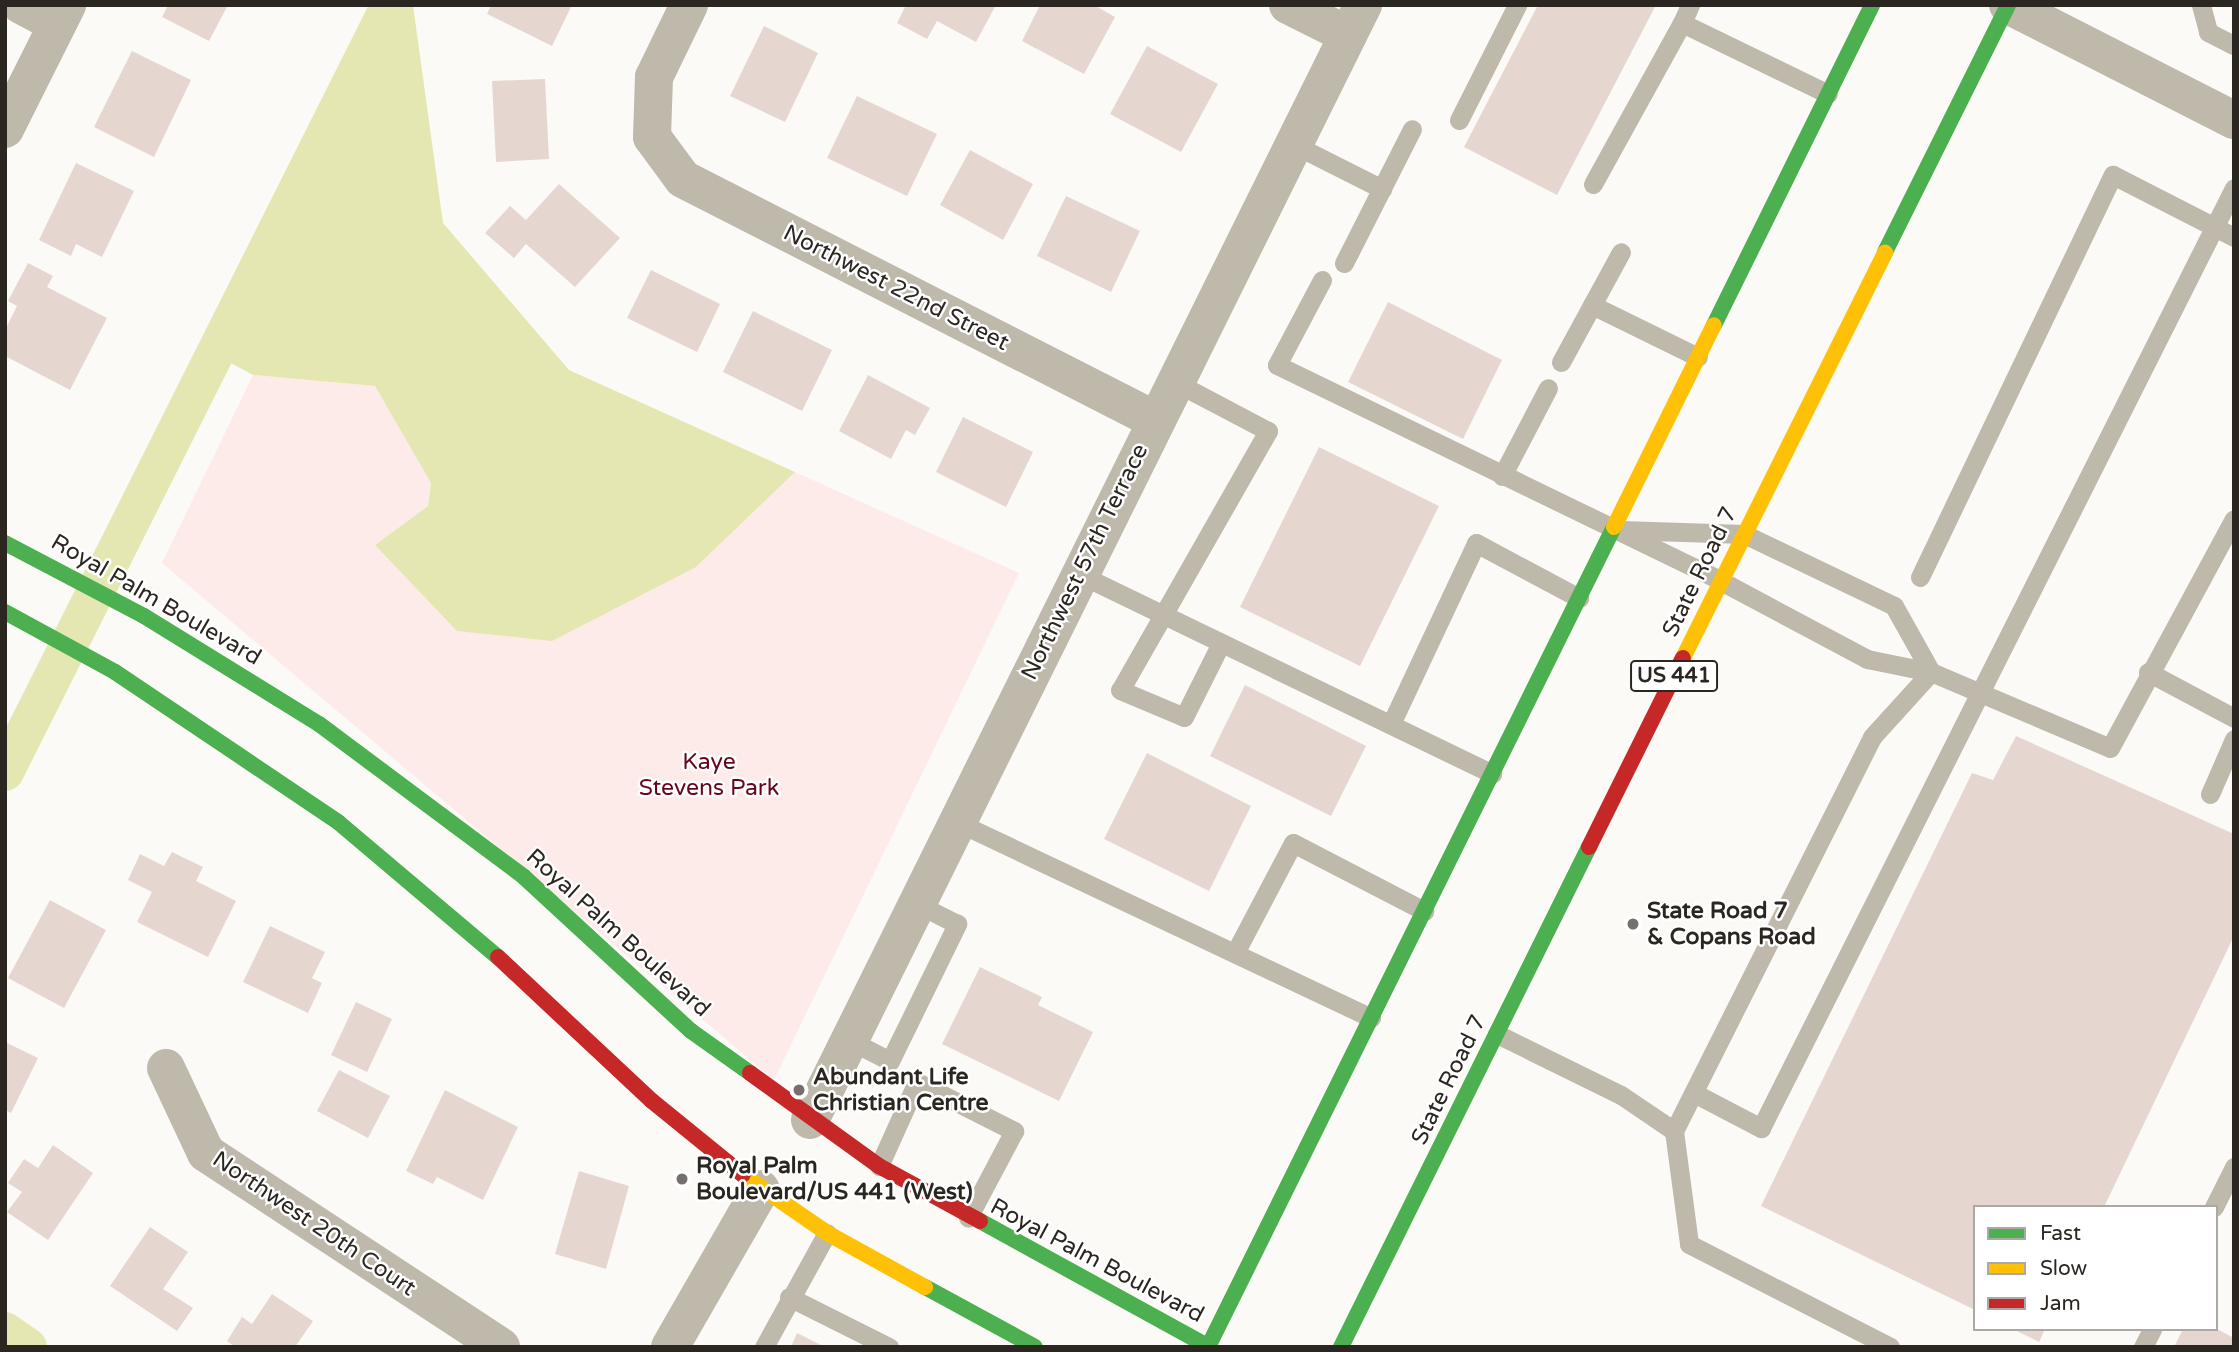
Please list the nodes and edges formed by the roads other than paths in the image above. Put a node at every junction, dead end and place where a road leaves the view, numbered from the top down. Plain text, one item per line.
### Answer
1 (21, 5) edge
2 (689, 5) edge
3 (1287, 5) edge
4 (1517, 5) edge
5 (1872, 5) edge
6 (2008, 5) edge
7 (2201, 5) edge
8 (1686, 14) edge
9 (62, 15) edge
10 (1356, 20) edge
11 (2234, 45) edge
12 (1828, 94) junction
13 (1459, 120) dead end
14 (2234, 120) edge
15 (1412, 129) dead end
16 (5, 130) edge
17 (1293, 144) junction
18 (1593, 184) dead end
19 (1381, 188) junction
20 (2234, 188) edge
21 (2214, 228) junction
22 (2234, 237) edge
23 (1621, 252) dead end
24 (1344, 262) dead end
25 (1322, 280) dead end
26 (1592, 305) junction
27 (1698, 357) junction
28 (1561, 362) dead end
29 (1175, 382) junction
30 (1548, 388) dead end
31 (1155, 420) junction
32 (1502, 476) junction
33 (2234, 519) edge
34 (1613, 530) junction
35 (1744, 534) junction
36 (5, 543) edge
37 (1079, 575) junction
38 (1920, 577) dead end
39 (1721, 581) junction
40 (1579, 598) junction
41 (5, 612) edge
42 (1159, 616) junction
43 (1221, 643) junction
44 (1931, 672) junction
45 (2148, 672) junction
46 (1979, 695) junction
47 (2234, 718) edge
48 (1391, 723) junction
49 (2234, 739) edge
50 (1492, 774) junction
51 (2210, 794) dead end
52 (957, 822) junction
53 (1424, 911) junction
54 (1236, 951) junction
55 (1371, 1018) junction
56 (1497, 1034) junction
57 (166, 1068) dead end
58 (1694, 1093) junction
59 (810, 1120) junction
60 (1674, 1131) junction
61 (878, 1166) junction
62 (2234, 1167) edge
63 (761, 1189) junction
64 (2215, 1205) edge
65 (968, 1218) junction
66 (827, 1233) junction
67 (789, 1297) junction
68 (2151, 1331) edge
69 (501, 1347) edge
70 (670, 1347) edge
71 (764, 1347) edge
72 (889, 1347) edge
73 (1035, 1347) edge
74 (1208, 1347) edge
75 (1341, 1347) edge
76 (1891, 1347) edge
77 (2143, 1347) edge

1 - 9 street
2 - 31 street, Northwest 22nd Street
3 - 10 street
4 - 13 lane
5 - 12 main road
6 - 14 street
6 - 35 main road, State Road 7 / US 441
7 - 11 lane
8 - 12 lane
8 - 18 lane
9 - 16 street
10 - 17 street, Northwest 57th Terrace
12 - 27 main road
15 - 19 lane
17 - 19 lane
17 - 29 street, Northwest 57th Terrace
19 - 24 lane
20 - 21 lane
21 - 22 lane
21 - 38 lane
21 - 46 lane
23 - 26 lane
25 - 32 lane
26 - 27 lane
26 - 28 lane
27 - 34 main road
29 - 31 street, Northwest 57th Terrace
29 - 42 lane
30 - 32 lane
31 - 37 street, Northwest 57th Terrace
32 - 34 lane
33 - 45 lane
34 - 35 lane
34 - 39 lane
34 - 40 main road
35 - 39 main road, State Road 7 / US 441
35 - 44 lane
36 - 59 main road, Royal Palm Boulevard
37 - 42 lane
37 - 52 street, Northwest 57th Terrace
39 - 44 lane
39 - 56 main road, State Road 7 / US 441
40 - 48 lane
40 - 50 main road
41 - 63 main road
42 - 43 lane
42 - 43 lane
43 - 48 lane
44 - 46 lane
44 - 58 lane
45 - 46 lane
45 - 47 lane
46 - 58 lane
48 - 50 lane
49 - 51 lane
50 - 53 main road
52 - 54 lane
52 - 59 street, Northwest 57th Terrace
53 - 54 lane
53 - 55 main road
54 - 55 lane
55 - 74 main road
56 - 60 lane
56 - 75 main road, State Road 7 / US 441
57 - 69 street, Northwest 20th Court
58 - 60 lane
59 - 61 main road, Royal Palm Boulevard
60 - 76 lane
61 - 65 main road, Royal Palm Boulevard
61 - 65 lane
62 - 64 lane
63 - 66 main road
63 - 70 street
65 - 74 main road, Royal Palm Boulevard
66 - 67 lane
66 - 73 main road
67 - 71 lane
67 - 72 lane
68 - 77 lane

